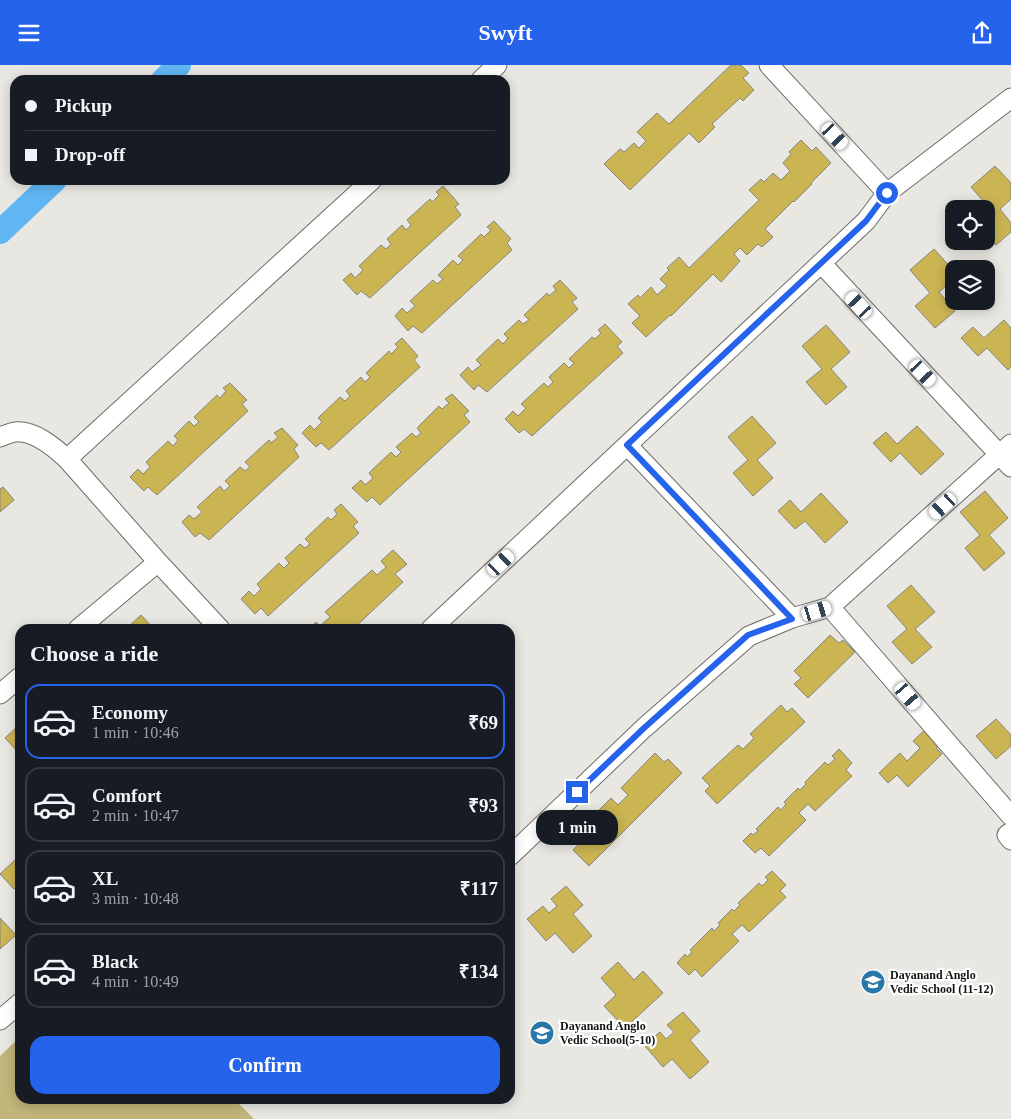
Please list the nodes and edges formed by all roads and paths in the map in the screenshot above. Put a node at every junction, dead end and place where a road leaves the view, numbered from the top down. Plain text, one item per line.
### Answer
1 (497, 65) edge
2 (769, 65) edge
3 (486, 75) edge
4 (1011, 98) edge
5 (367, 185) edge
6 (887, 193) junction
7 (821, 263) junction
8 (0, 437) edge
9 (627, 445) junction
10 (1007, 455) edge
11 (67, 459) junction
12 (158, 562) junction
13 (830, 607) junction
14 (792, 619) junction
15 (84, 624) edge
16 (215, 624) edge
17 (436, 624) edge
18 (15, 681) edge
19 (0, 694) edge
20 (1011, 816) edge
21 (1011, 832) edge
22 (1011, 840) edge
23 (515, 851) edge
24 (15, 1008) edge
25 (0, 1021) edge

1 - 3 street
2 - 6 street
4 - 6 street
5 - 11 street
6 - 7 street
7 - 9 street
7 - 10 street
8 - 11 street
9 - 14 street
9 - 17 street
10 - 13 street
11 - 12 street
12 - 15 street
12 - 16 street
13 - 14 street
13 - 20 street
14 - 23 street
18 - 19 street
21 - 22 street
24 - 25 street

